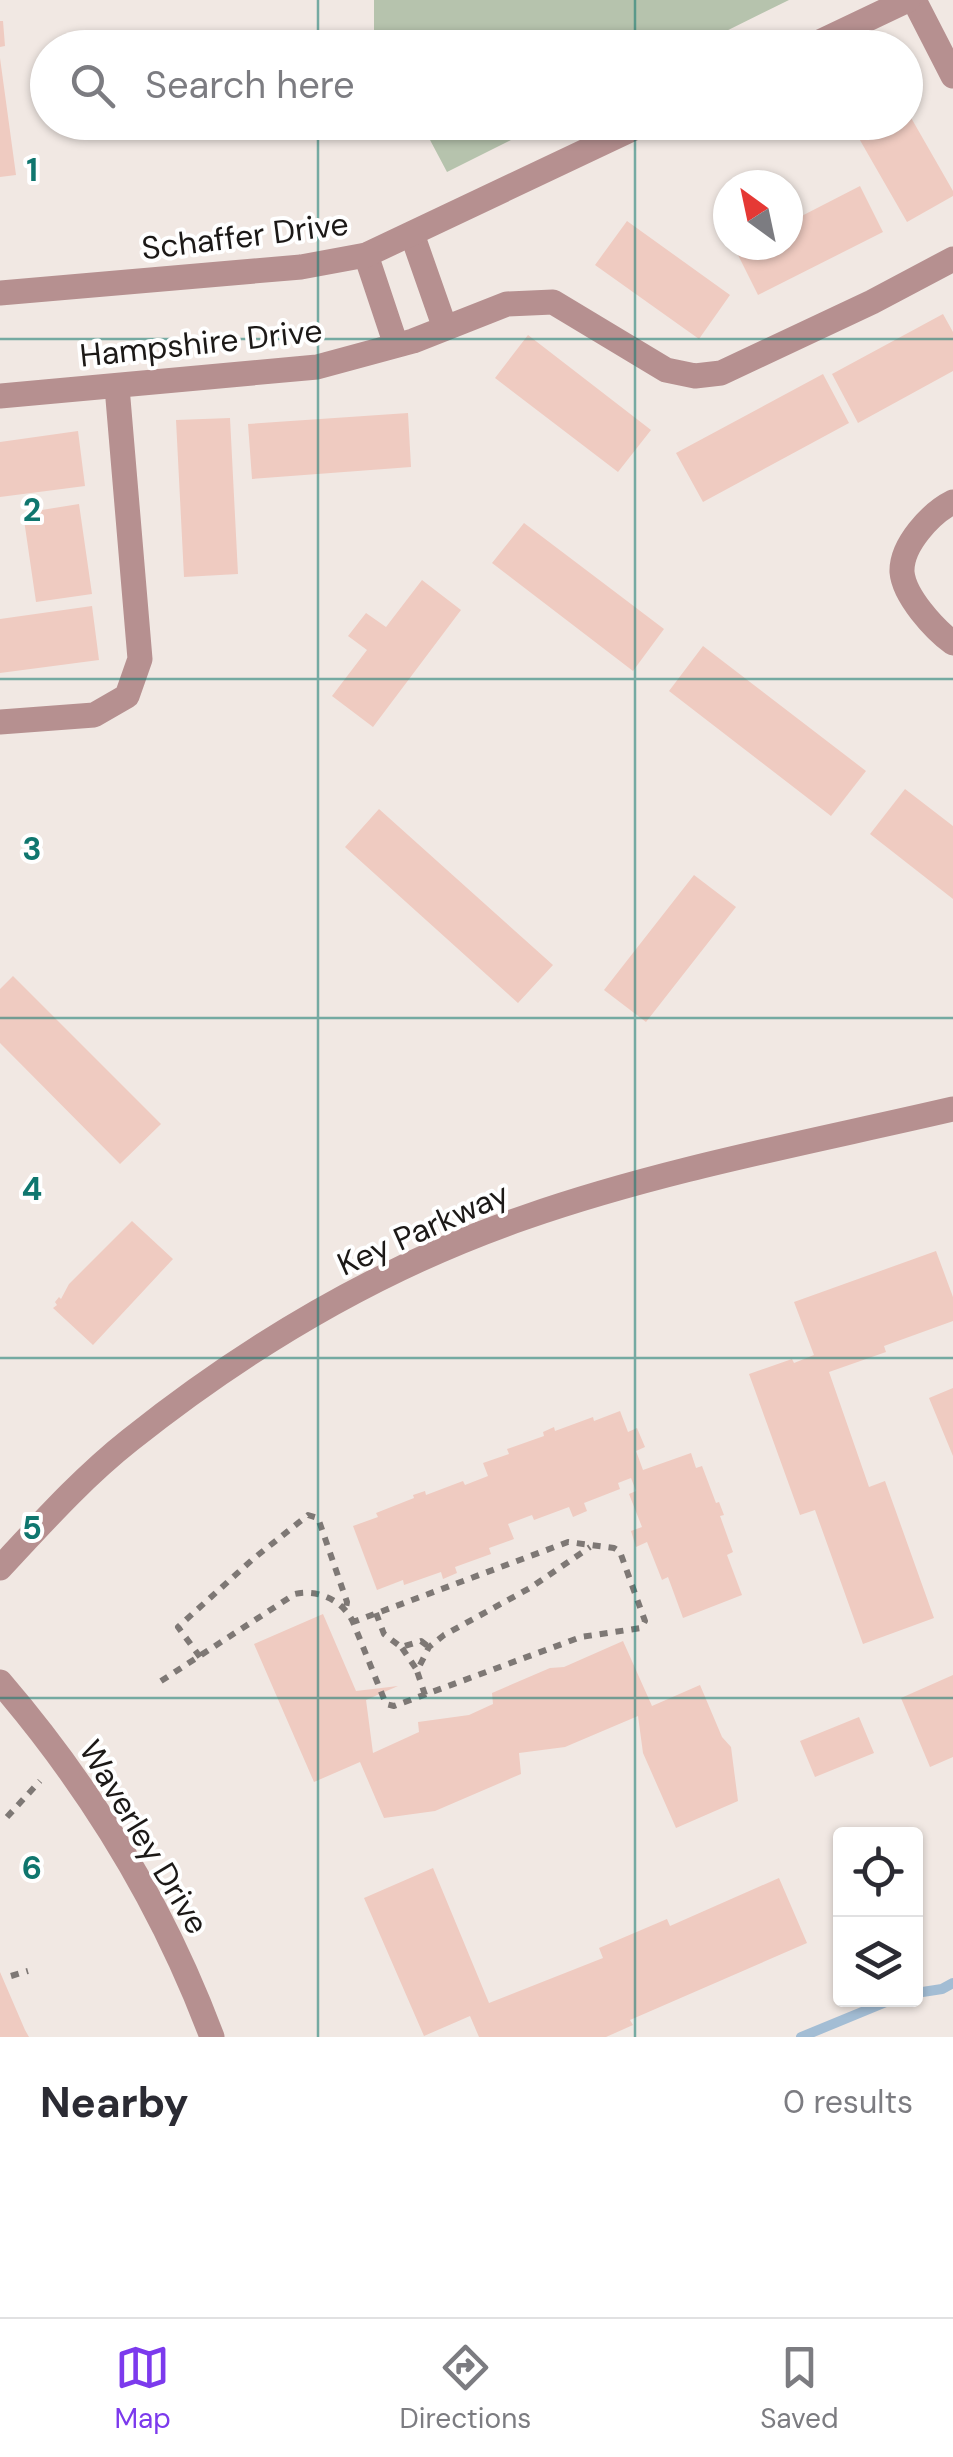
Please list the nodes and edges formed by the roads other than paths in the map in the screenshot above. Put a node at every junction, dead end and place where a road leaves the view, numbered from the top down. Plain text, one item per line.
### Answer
1 (911, 0) edge
2 (846, 30) edge
3 (953, 76) edge
4 (610, 140) edge
5 (412, 234) junction
6 (366, 255) junction
7 (953, 259) edge
8 (0, 294) edge
9 (445, 328) junction
10 (396, 345) junction
11 (117, 386) junction
12 (0, 396) edge
13 (953, 502) edge
14 (953, 643) edge
15 (0, 722) edge
16 (953, 1108) edge
17 (0, 1568) edge
18 (0, 1682) edge
19 (212, 2037) edge

1 - 2 street
1 - 3 street
4 - 5 street, Schaffer Drive
5 - 6 street, Schaffer Drive
5 - 9 street
6 - 8 street, Schaffer Drive
6 - 10 street
7 - 9 street, Hampshire Drive
9 - 10 street, Hampshire Drive
10 - 11 street, Hampshire Drive
11 - 12 street, Hampshire Drive
11 - 15 street
13 - 14 street
16 - 17 street, Key Parkway
18 - 19 street, Waverley Drive

